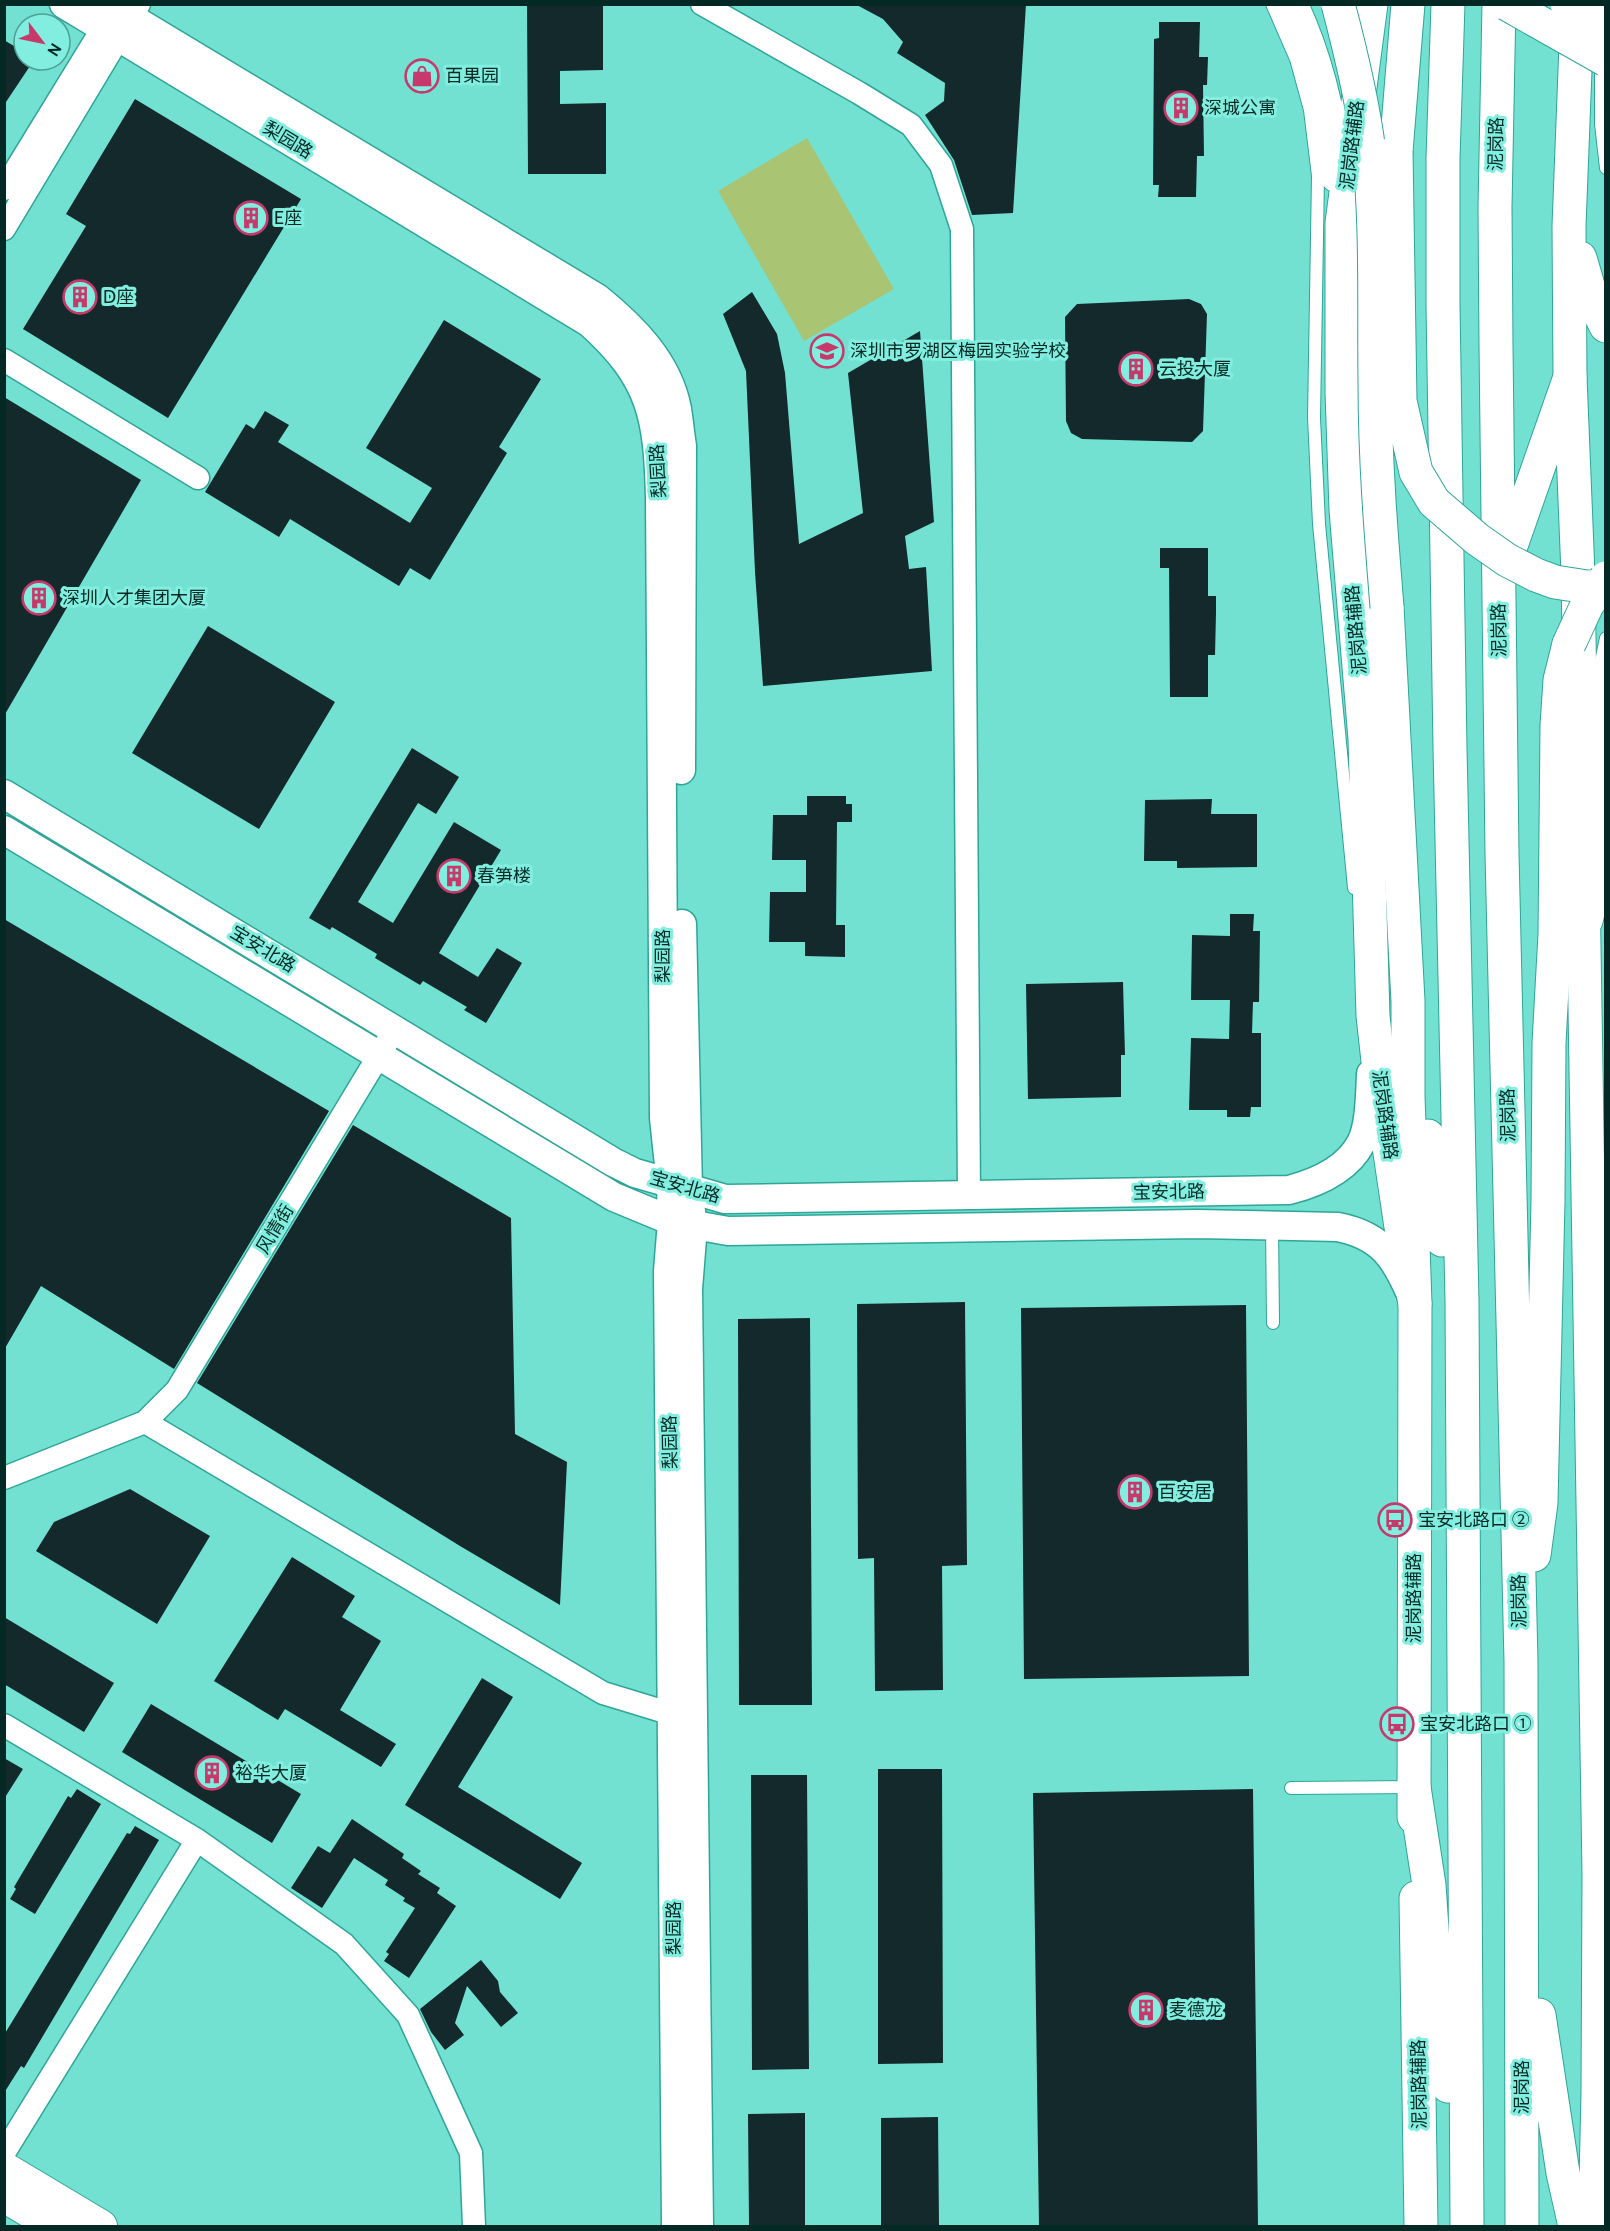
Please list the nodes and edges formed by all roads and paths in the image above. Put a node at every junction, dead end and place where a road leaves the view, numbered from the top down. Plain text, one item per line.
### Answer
1 (64, 4) edge
2 (702, 4) edge
3 (1272, 4) edge
4 (1291, 4) edge
5 (1338, 4) edge
6 (1371, 4) edge
7 (1408, 4) edge
8 (1448, 4) edge
9 (1499, 4) edge
10 (1507, 4) edge
11 (1567, 4) edge
12 (1577, 4) edge
13 (119, 15) edge
14 (1605, 26) edge
15 (1605, 60) edge
16 (1605, 168) edge
17 (4, 189) edge
18 (1342, 223) junction
19 (1569, 226) junction
20 (4, 229) edge
21 (1605, 326) edge
22 (4, 360) edge
23 (1570, 378) junction
24 (198, 478) dead end
25 (1605, 578) edge
26 (1498, 582) junction
27 (1605, 586) edge
28 (1605, 605) edge
29 (1605, 639) edge
30 (1574, 657) junction
31 (4, 794) edge
32 (4, 830) edge
33 (1556, 933) junction
34 (1589, 953) junction
35 (1371, 962) junction
36 (1408, 1001) junction
37 (1373, 1016) junction
38 (395, 1029) junction
39 (379, 1057) junction
40 (680, 1187) junction
41 (1597, 1194) edge
42 (969, 1195) junction
43 (682, 1224) junction
44 (1272, 1225) junction
45 (1462, 1301) junction
46 (1589, 1303) junction
47 (1415, 1304) junction
48 (1273, 1323) dead end
49 (146, 1422) junction
50 (4, 1478) edge
51 (1521, 1662) junction
52 (683, 1713) junction
53 (4, 1725) edge
54 (1414, 1787) junction
55 (1291, 1788) dead end
56 (197, 1840) junction
57 (1522, 1947) junction
58 (4, 2153) edge
59 (4, 2168) edge
60 (1466, 2170) junction
61 (4, 2196) edge
62 (54, 2226) edge
63 (101, 2226) edge
64 (474, 2226) edge
65 (676, 2226) edge
66 (699, 2226) edge
67 (1421, 2226) edge
68 (1467, 2226) edge
69 (1522, 2226) edge
70 (1575, 2226) edge
71 (1595, 2226) edge

1 - 13 street, 梨园路
2 - 42 street
3 - 35 lane
4 - 18 main road
5 - 36 main road, bridge
6 - 18 main road, 泥岗路辅路
7 - 27 main road, bridge
8 - 45 main road
9 - 26 main road, 泥岗路
10 - 15 main road, bridge
11 - 14 main road, bridge
12 - 19 main road
13 - 17 street
13 - 20 street
13 - 40 street, 梨园路
14 - 16 lane
18 - 35 main road, 泥岗路辅路
19 - 21 main road
19 - 23 main road
22 - 24 street
23 - 26 main road
23 - 30 main road
25 - 30 main road, bridge
26 - 51 main road, 泥岗路
28 - 30 main road
29 - 34 lane
30 - 33 main road
30 - 34 main road
31 - 38 street, 宝安北路
32 - 39 street, 宝安北路
33 - 46 main road
33 - 51 main road
34 - 41 main road
35 - 37 main road, 泥岗路辅路
36 - 45 main road
36 - 47 main road
37 - 42 street, 宝安北路
37 - 47 main road, 泥岗路辅路
38 - 39 street, 风情街
38 - 40 street, 宝安北路
39 - 43 street, 宝安北路
39 - 49 street, 风情街
40 - 42 street, 宝安北路
40 - 43 street, 梨园路
41 - 46 main road
43 - 44 street, 宝安北路
43 - 52 street, 梨园路
44 - 47 street, 宝安北路
44 - 48 lane
45 - 60 main road
46 - 71 main road
47 - 54 main road, 泥岗路辅路
49 - 50 street
49 - 52 street
51 - 57 main road, 泥岗路
52 - 65 street, 梨园路
52 - 66 street, 梨园路
53 - 56 street
54 - 55 lane
54 - 60 main road
54 - 67 main road, 泥岗路辅路
56 - 58 street
56 - 64 street
57 - 69 main road, 泥岗路
57 - 70 main road
59 - 63 main road
60 - 68 main road
61 - 62 main road

